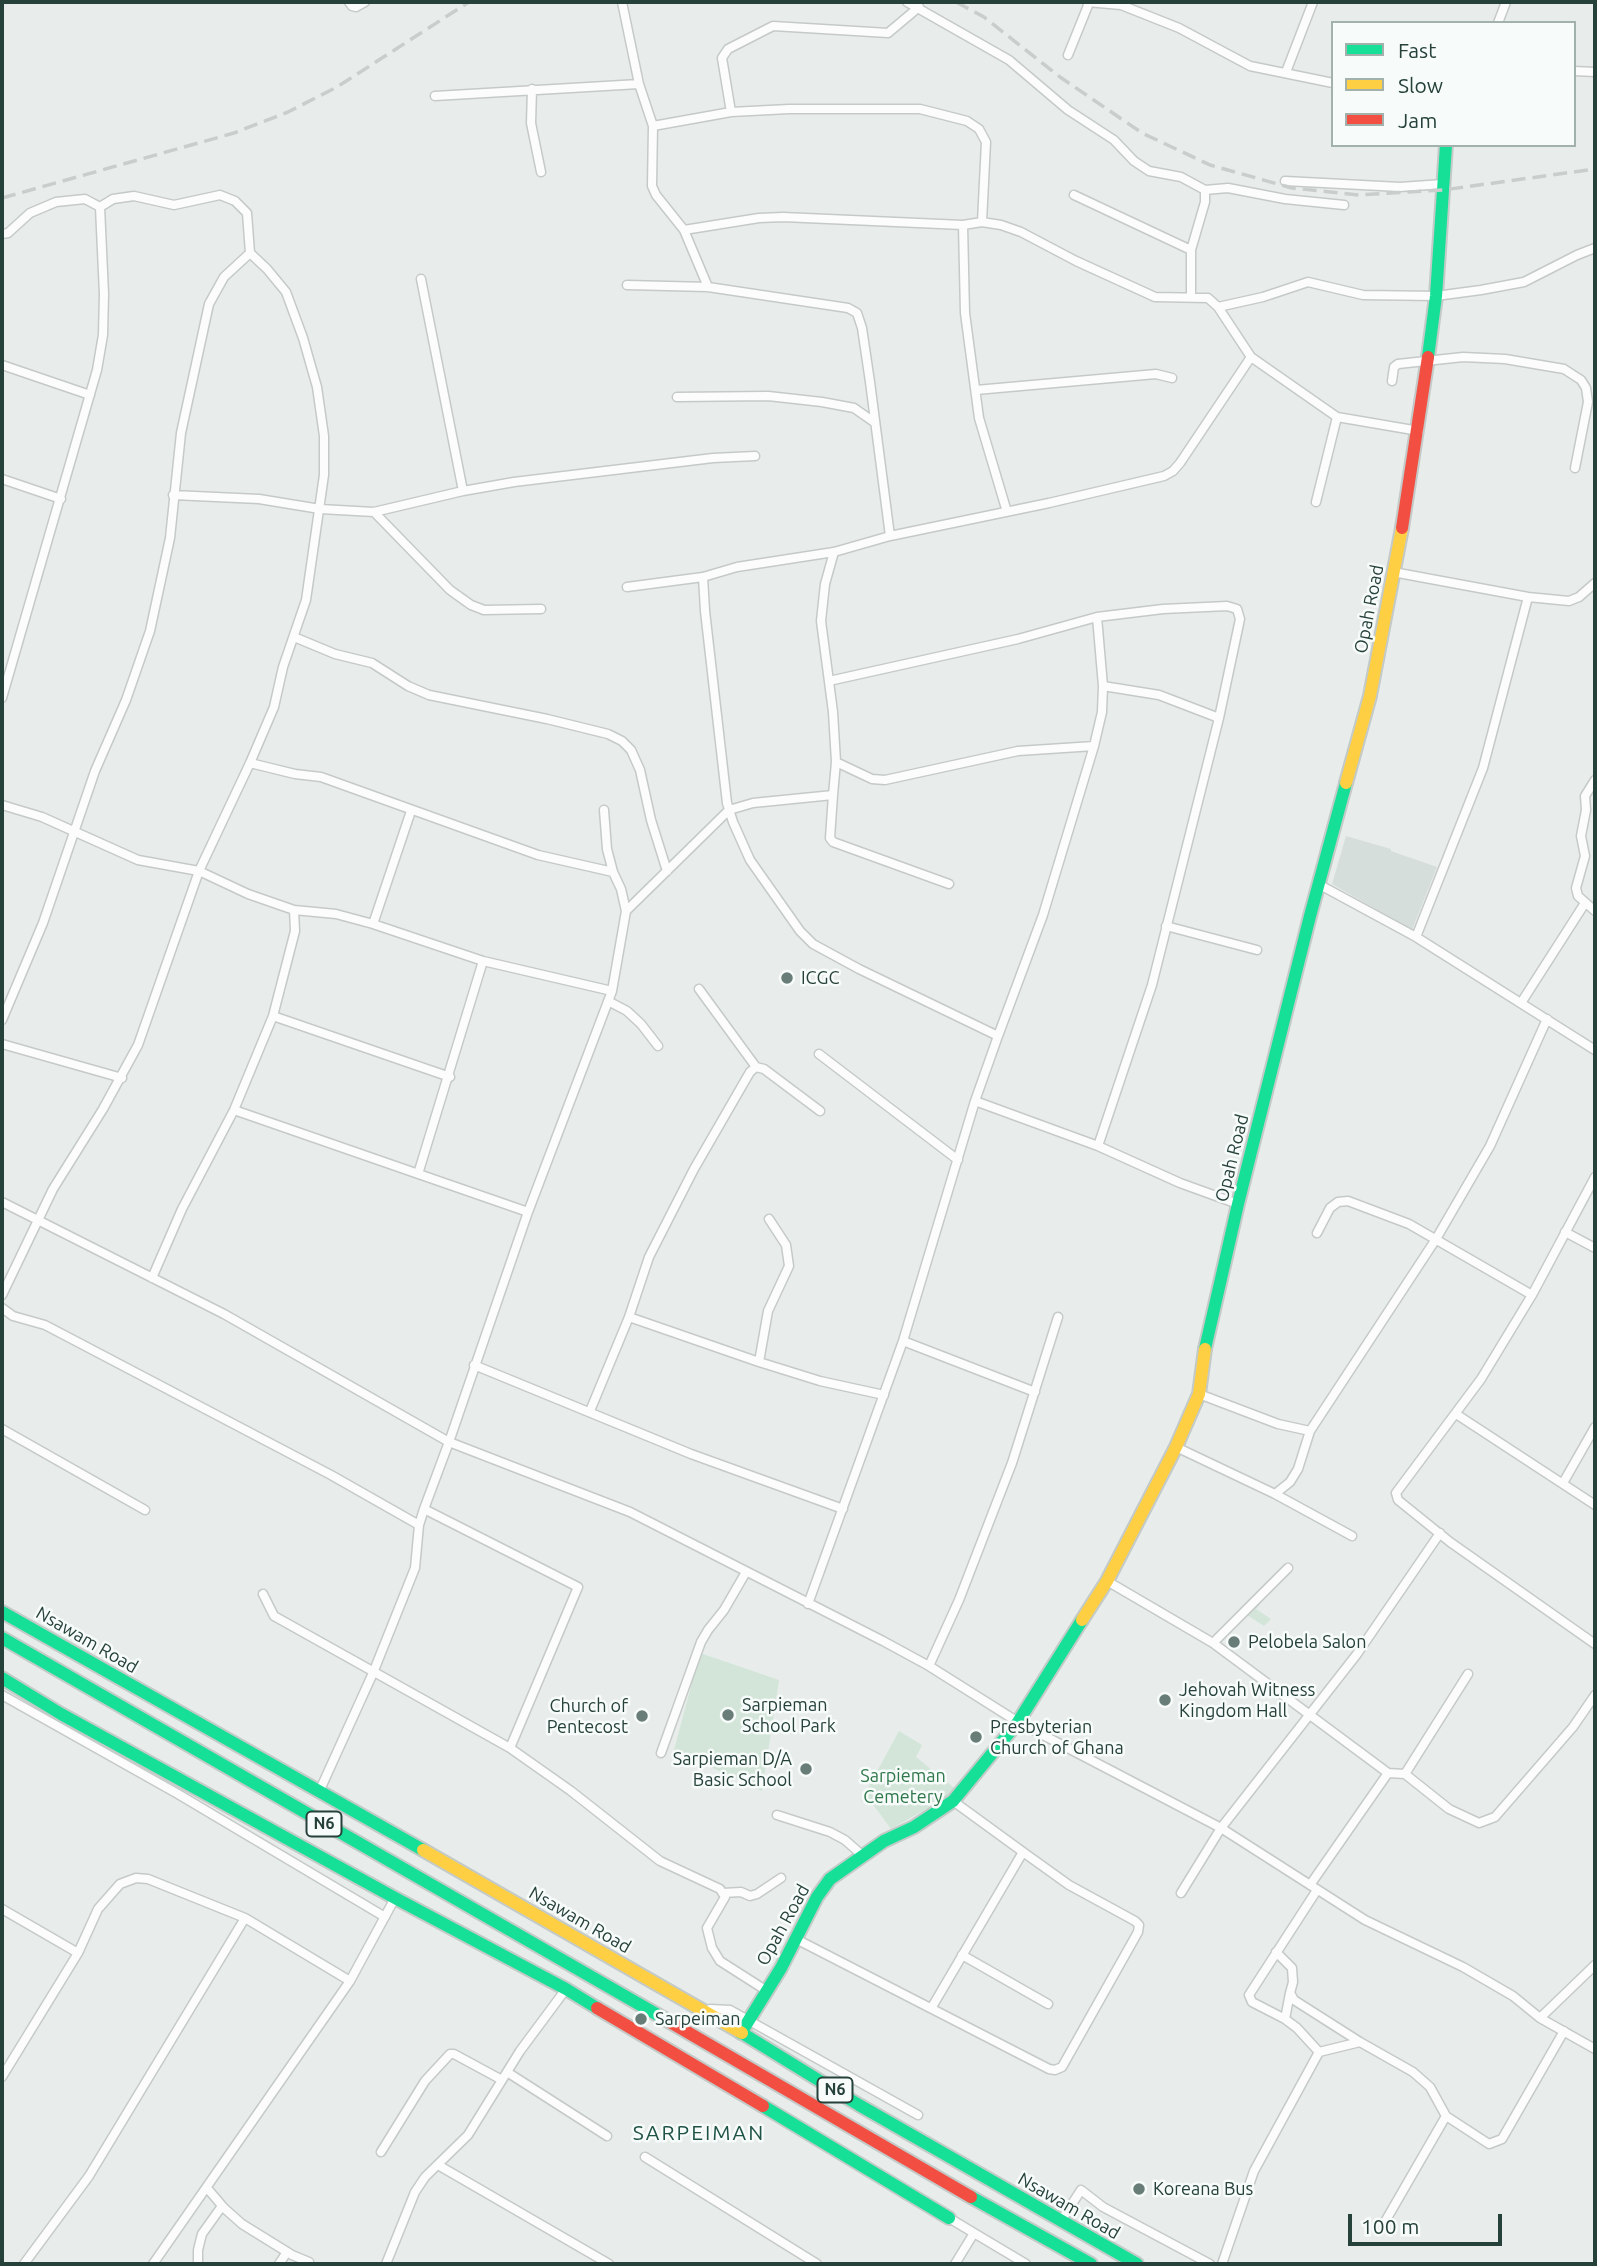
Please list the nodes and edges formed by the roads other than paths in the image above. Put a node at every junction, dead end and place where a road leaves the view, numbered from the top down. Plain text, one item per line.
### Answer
1 (349, 2) edge
2 (365, 2) edge
3 (622, 2) edge
4 (907, 2) edge
5 (1088, 2) edge
6 (1313, 2) edge
7 (1506, 2) edge
8 (919, 8) junction
9 (1499, 21) edge
10 (1068, 55) dead end
11 (1594, 70) edge
12 (1576, 71) edge
13 (1286, 72) junction
14 (1331, 83) edge
15 (639, 85) junction
16 (532, 89) junction
17 (435, 96) dead end
18 (731, 112) junction
19 (653, 126) junction
20 (1446, 147) edge
21 (541, 172) dead end
22 (1285, 181) dead end
23 (1443, 184) junction
24 (1205, 190) junction
25 (1074, 195) dead end
26 (1344, 205) dead end
27 (100, 207) junction
28 (982, 222) junction
29 (963, 225) junction
30 (684, 230) junction
31 (2, 234) edge
32 (1595, 248) edge
33 (1191, 250) junction
34 (250, 253) junction
35 (421, 279) dead end
36 (627, 285) dead end
37 (708, 287) junction
38 (1436, 296) junction
39 (1191, 297) junction
40 (1218, 307) junction
41 (1251, 357) junction
42 (1429, 360) junction
43 (2, 365) edge
44 (1172, 378) dead end
45 (1392, 382) dead end
46 (976, 390) junction
47 (90, 394) junction
48 (677, 397) dead end
49 (1338, 417) junction
50 (874, 422) junction
51 (1419, 431) junction
52 (755, 456) dead end
53 (1575, 468) dead end
54 (2, 479) edge
55 (463, 491) junction
56 (173, 495) junction
57 (61, 499) junction
58 (1316, 502) dead end
59 (320, 509) junction
60 (374, 512) junction
61 (1007, 512) junction
62 (890, 536) junction
63 (834, 552) junction
64 (1393, 572) junction
65 (703, 578) junction
66 (1595, 583) edge
67 (627, 587) dead end
68 (1528, 597) junction
69 (541, 609) dead end
70 (1097, 617) junction
71 (294, 637) junction
72 (829, 681) junction
73 (1103, 687) junction
74 (2, 698) edge
75 (1219, 718) junction
76 (1094, 746) junction
77 (836, 762) junction
78 (250, 763) junction
79 (1595, 779) edge
80 (833, 795) junction
81 (2, 805) edge
82 (604, 810) dead end
83 (729, 810) junction
84 (411, 811) junction
85 (74, 832) junction
86 (199, 871) junction
87 (667, 871) junction
88 (612, 872) junction
89 (949, 884) dead end
90 (1320, 885) junction
91 (1585, 903) junction
92 (294, 910) junction
93 (626, 911) junction
94 (1595, 911) edge
95 (373, 924) junction
96 (1166, 926) junction
97 (1416, 937) junction
98 (1258, 950) dead end
99 (483, 961) junction
100 (699, 989) dead end
101 (612, 990) junction
102 (608, 1001) junction
103 (1521, 1003) junction
104 (273, 1016) junction
105 (1547, 1019) junction
106 (2, 1020) edge
107 (998, 1036) junction
108 (2, 1044) edge
109 (658, 1046) dead end
110 (1595, 1050) edge
111 (819, 1054) dead end
112 (756, 1067) junction
113 (450, 1077) junction
114 (122, 1078) junction
115 (975, 1101) junction
116 (234, 1110) junction
117 (820, 1111) dead end
118 (1098, 1146) junction
119 (957, 1160) junction
120 (418, 1174) junction
121 (1595, 1177) edge
122 (2, 1202) edge
123 (1238, 1204) junction
124 (528, 1212) junction
125 (38, 1219) junction
126 (769, 1219) dead end
127 (1565, 1232) junction
128 (1317, 1233) dead end
129 (1436, 1239) junction
130 (1595, 1248) edge
131 (152, 1278) junction
132 (2, 1295) edge
133 (1532, 1295) junction
134 (2, 1308) edge
135 (629, 1317) junction
136 (1058, 1317) dead end
137 (903, 1342) junction
138 (759, 1362) junction
139 (474, 1365) junction
140 (1035, 1392) junction
141 (1199, 1394) junction
142 (884, 1395) junction
143 (590, 1411) junction
144 (1456, 1414) junction
145 (1595, 1427) edge
146 (2, 1429) edge
147 (1310, 1431) junction
148 (449, 1442) junction
149 (1176, 1447) junction
150 (1563, 1483) junction
151 (1275, 1494) junction
152 (1595, 1505) edge
153 (424, 1509) junction
154 (843, 1509) junction
155 (145, 1510) dead end
156 (419, 1524) junction
157 (1440, 1534) junction
158 (1352, 1536) dead end
159 (1288, 1568) dead end
160 (746, 1572) junction
161 (1107, 1581) junction
162 (263, 1594) dead end
163 (808, 1604) junction
164 (2, 1612) edge
165 (2, 1638) edge
166 (1213, 1643) junction
167 (1595, 1644) edge
168 (929, 1666) junction
169 (373, 1673) junction
170 (1468, 1674) dead end
171 (2, 1678) edge
172 (2, 1695) edge
173 (1595, 1695) edge
174 (1308, 1715) junction
175 (1018, 1722) junction
176 (510, 1748) junction
177 (661, 1753) dead end
178 (1388, 1773) junction
179 (1405, 1774) junction
180 (319, 1792) junction
181 (953, 1801) junction
182 (777, 1815) dead end
183 (1221, 1828) junction
184 (1023, 1852) junction
185 (862, 1855) junction
186 (781, 1878) dead end
187 (1314, 1887) junction
188 (723, 1893) junction
189 (1181, 1893) dead end
190 (395, 1898) junction
191 (2, 1909) edge
192 (385, 1917) junction
193 (245, 1918) junction
194 (796, 1939) junction
195 (1276, 1952) junction
196 (78, 1953) junction
197 (962, 1955) junction
198 (1595, 1965) edge
199 (350, 1981) junction
200 (566, 1989) junction
201 (766, 1991) junction
202 (1290, 1993) junction
203 (1048, 2004) dead end
204 (932, 2007) junction
205 (703, 2009) junction
206 (1540, 2018) junction
207 (1285, 2019) junction
208 (748, 2021) junction
209 (1564, 2031) junction
210 (741, 2033) junction
211 (1360, 2042) junction
212 (1595, 2049) edge
213 (1319, 2052) junction
214 (505, 2076) junction
215 (2, 2077) edge
216 (918, 2115) dead end
217 (1446, 2116) junction
218 (607, 2136) dead end
219 (381, 2152) dead end
220 (645, 2157) dead end
221 (438, 2165) junction
222 (207, 2188) junction
223 (222, 2206) junction
224 (949, 2218) joint
225 (1386, 2220) dead end
226 (1061, 2221) junction
227 (974, 2233) junction
228 (287, 2252) junction
229 (309, 2262) dead end
230 (389, 2263) edge
231 (24, 2264) edge
232 (153, 2264) edge
233 (198, 2264) edge
234 (279, 2264) edge
235 (609, 2264) edge
236 (817, 2264) edge
237 (955, 2264) edge
238 (1026, 2264) edge
239 (1091, 2264) edge
240 (1137, 2264) edge
241 (1210, 2264) edge
242 (1222, 2264) edge

1 - 2 street
3 - 15 street
4 - 8 street
5 - 10 street
5 - 13 street
6 - 13 street
7 - 9 street
8 - 18 street
8 - 24 street
11 - 12 street
13 - 14 street
15 - 16 street
15 - 19 street
16 - 17 street
16 - 21 street
18 - 19 street
18 - 28 street
19 - 30 street
20 - 23 main road, Opah Road
22 - 23 street
23 - 38 main road, Opah Road
24 - 26 street
24 - 33 street
25 - 33 street
27 - 31 street
27 - 34 street
27 - 47 street
28 - 29 street
28 - 39 street
29 - 30 street
29 - 46 street
30 - 37 street
32 - 38 street
33 - 39 street
34 - 56 street
34 - 59 street
35 - 55 street
36 - 37 street
37 - 50 street
38 - 40 street
38 - 42 main road, Opah Road
39 - 40 street
40 - 41 street
41 - 49 street
41 - 61 street
42 - 45 street
42 - 51 main road, Opah Road
42 - 53 street
43 - 47 street
44 - 46 street
46 - 61 street
47 - 57 street
48 - 50 street
49 - 51 street
49 - 58 street
50 - 62 street
51 - 64 main road, Opah Road
52 - 55 street
54 - 57 street
55 - 60 street
56 - 59 street
56 - 85 street
57 - 74 street
59 - 60 street
59 - 71 street
60 - 69 street
61 - 62 street
62 - 63 street
63 - 65 street
63 - 72 street
64 - 68 street
64 - 90 main road, Opah Road
65 - 67 street
65 - 83 street
66 - 68 street
68 - 97 street
70 - 72 street
70 - 73 street
70 - 75 street
71 - 78 street
71 - 87 street
72 - 77 street
73 - 75 street
73 - 76 street
75 - 96 street
76 - 77 street
76 - 107 street
77 - 80 street
78 - 84 street
78 - 86 street
79 - 91 street
80 - 83 street
80 - 89 street
81 - 85 street
82 - 88 street
83 - 87 street
83 - 107 street
84 - 88 street
84 - 95 street
85 - 86 street
85 - 106 street
86 - 92 street
86 - 114 street
87 - 93 street
88 - 93 street
90 - 97 street
90 - 123 main road, Opah Road
91 - 94 street
91 - 103 street
92 - 95 street
92 - 104 street
93 - 101 street
95 - 99 street
96 - 98 street
96 - 118 street
97 - 103 street
99 - 101 street
99 - 113 street
100 - 112 street
101 - 102 street
102 - 109 street
102 - 124 street
103 - 105 street
104 - 113 street
104 - 116 street
105 - 110 street
105 - 129 street
107 - 115 street
108 - 114 street
111 - 119 street
112 - 117 street
112 - 135 street
113 - 120 street
114 - 125 street
115 - 118 street
115 - 119 street
116 - 120 street
116 - 131 street
118 - 123 street
119 - 137 street
120 - 124 street
121 - 127 street
122 - 125 street
123 - 141 main road, Opah Road
124 - 139 street
125 - 131 street
125 - 132 street
126 - 138 street
127 - 130 street
127 - 133 street
128 - 129 street
129 - 133 street
129 - 147 street
131 - 148 street
133 - 144 street
134 - 156 street
135 - 138 street
135 - 143 street
136 - 140 street
137 - 140 street
137 - 142 street
138 - 142 street
139 - 143 street
139 - 148 street
140 - 168 street
141 - 147 street
141 - 149 main road, Opah Road
142 - 154 street
143 - 154 street
144 - 150 street
144 - 157 street
145 - 150 street
146 - 155 street
147 - 151 street
148 - 153 street
148 - 160 street
149 - 151 street
149 - 161 main road, Opah Road
150 - 152 street
151 - 158 street
153 - 156 street
153 - 176 street
154 - 163 street
156 - 169 street
157 - 167 street
157 - 174 street
159 - 166 street
160 - 163 street
160 - 177 street
161 - 166 street
161 - 175 main road, Opah Road
162 - 169 street
163 - 168 street
164 - 180 main road, Nsawam Road / N6
165 - 239 main road, N6
166 - 174 street
168 - 175 street
169 - 176 street
169 - 180 street
170 - 179 street
171 - 190 main road
172 - 192 street
173 - 179 street
174 - 178 street
174 - 183 street
175 - 181 main road, Opah Road
175 - 183 street
176 - 188 street
178 - 179 street
178 - 187 street
180 - 205 main road, Nsawam Road / N6
181 - 184 street
181 - 185 main road, Opah Road
182 - 185 street
183 - 187 street
183 - 189 street
184 - 197 street
184 - 204 street
185 - 194 main road, Opah Road
186 - 188 street
187 - 195 street
187 - 206 street
188 - 201 street
190 - 192 street
190 - 200 main road
191 - 196 street
192 - 199 street
193 - 196 street
193 - 199 street
193 - 231 street
194 - 201 main road, Opah Road
194 - 204 street
195 - 202 street
195 - 207 street
196 - 215 street
197 - 203 street
197 - 204 street
198 - 206 street
199 - 222 street
200 - 214 street
200 - 224 main road
201 - 208 main road, Opah Road
202 - 207 street
202 - 211 street
205 - 208 street
205 - 210 main road, Nsawam Road / N6
206 - 209 street
207 - 213 street
208 - 210 main road, Opah Road
208 - 216 street
209 - 212 street
209 - 217 street
210 - 226 main road, Nsawam Road / N6
211 - 213 street
211 - 217 street
213 - 242 street
214 - 218 street
214 - 219 street
214 - 221 street
217 - 225 street
220 - 236 street
221 - 230 street
221 - 235 street
222 - 223 street
222 - 232 street
223 - 228 street
223 - 233 street
224 - 227 street
226 - 240 main road, Nsawam Road / N6
226 - 241 street
227 - 237 street
227 - 238 street
228 - 229 street
228 - 234 street

